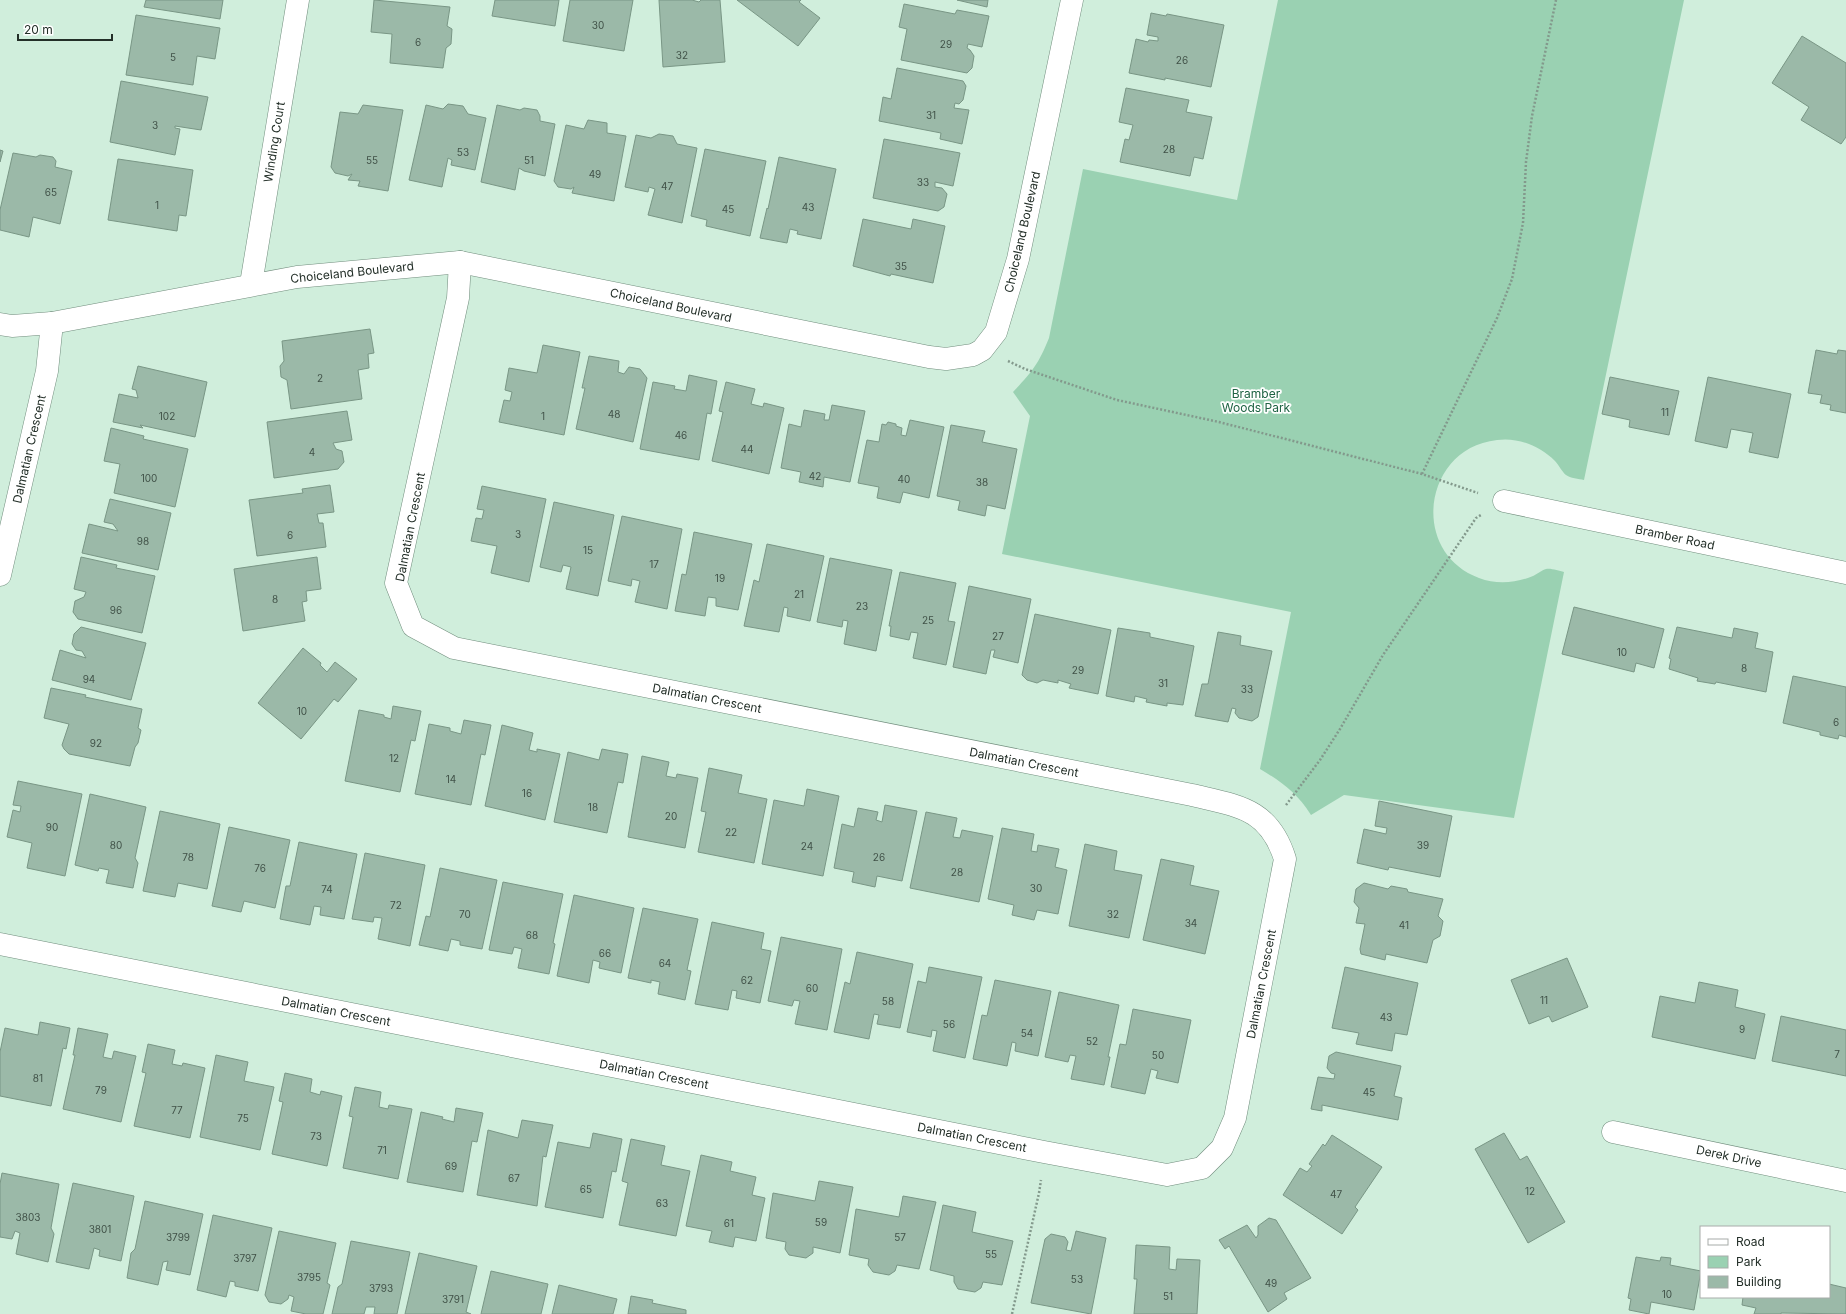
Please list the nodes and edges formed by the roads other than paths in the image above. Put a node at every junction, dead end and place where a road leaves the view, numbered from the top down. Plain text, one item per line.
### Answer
1 (298, 0) edge
2 (1072, 0) edge
3 (460, 262) junction
4 (251, 284) junction
5 (52, 323) junction
6 (0, 324) edge
7 (1504, 501) road end
8 (1846, 573) edge
9 (0, 574) edge
10 (0, 944) edge
11 (1613, 1132) dead end
12 (1846, 1181) edge

1 - 4 street, Winding Court
2 - 3 street, Choiceland Boulevard
3 - 4 street, Choiceland Boulevard
3 - 10 street, Dalmatian Crescent
4 - 5 street, Choiceland Boulevard
5 - 6 street, Choiceland Boulevard
5 - 9 street, Dalmatian Crescent
7 - 8 street, Bramber Road
11 - 12 street, Derek Drive

